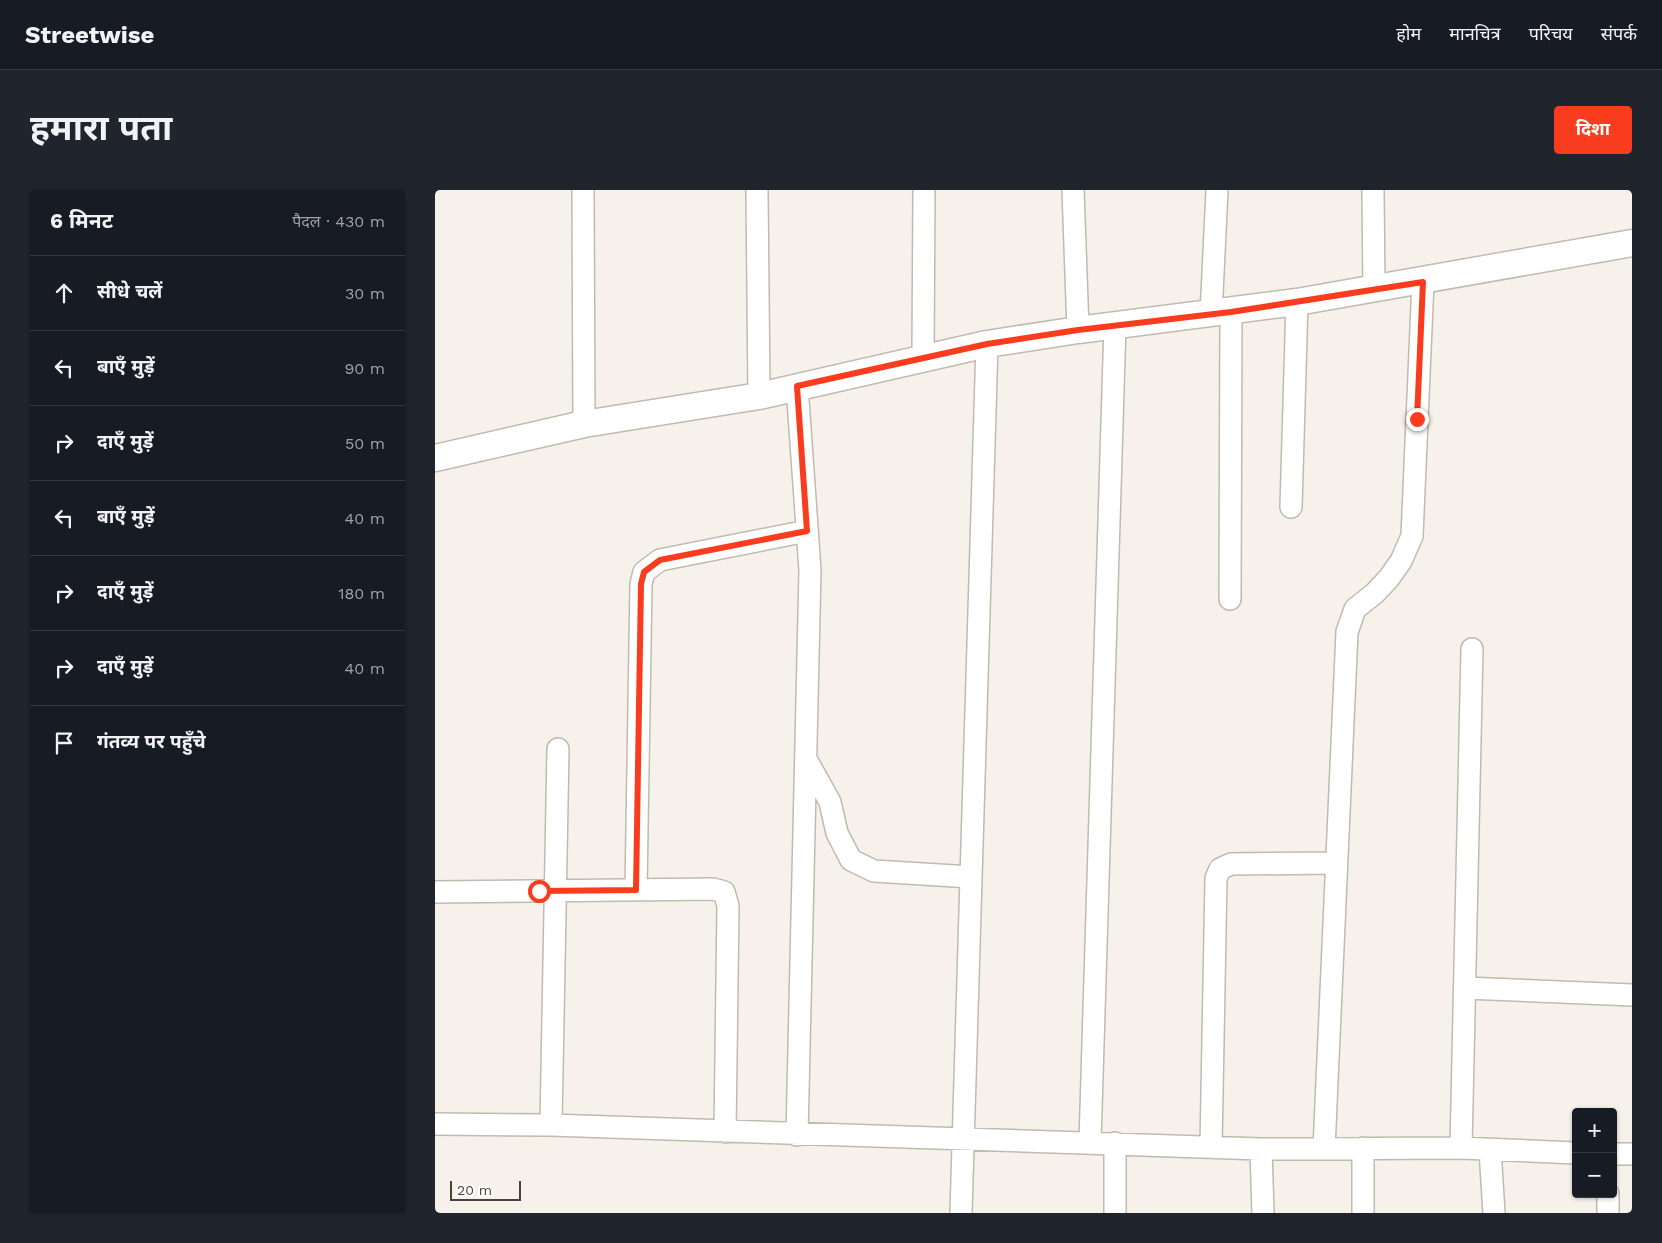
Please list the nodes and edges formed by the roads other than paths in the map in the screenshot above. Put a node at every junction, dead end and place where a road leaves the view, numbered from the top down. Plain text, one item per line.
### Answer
1 (583, 190) edge
2 (757, 190) edge
3 (924, 190) edge
4 (1073, 190) edge
5 (1217, 190) edge
6 (1373, 190) edge
7 (1632, 242) edge
8 (1423, 282) junction
9 (1374, 289) junction
10 (1297, 302) junction
11 (1221, 313) junction
12 (1115, 325) junction
13 (1078, 330) junction
14 (987, 344) junction
15 (923, 357) junction
16 (797, 386) junction
17 (759, 396) junction
18 (584, 424) junction
19 (435, 458) edge
20 (1291, 507) dead end
21 (807, 531) junction
22 (1230, 599) dead end
23 (1472, 649) dead end
24 (558, 749) dead end
25 (806, 759) junction
26 (1335, 863) junction
27 (971, 877) junction
28 (636, 890) junction
29 (556, 891) junction
30 (435, 892) edge
31 (1465, 988) junction
32 (1632, 995) edge
33 (435, 1124) edge
34 (551, 1125) junction
35 (725, 1132) junction
36 (797, 1135) junction
37 (963, 1138) junction
38 (1090, 1142) junction
39 (1115, 1143) junction
40 (1211, 1147) junction
41 (1363, 1148) junction
42 (1461, 1148) junction
43 (1261, 1149) junction
44 (1323, 1149) junction
45 (1490, 1150) junction
46 (1572, 1153) edge
47 (1617, 1154) edge
48 (1632, 1154) edge
49 (1608, 1198) edge
50 (961, 1213) edge
51 (1115, 1213) edge
52 (1263, 1213) edge
53 (1363, 1213) edge
54 (1494, 1213) edge
55 (1608, 1213) edge

1 - 18 street
2 - 17 street
3 - 15 street
4 - 13 street
5 - 11 street
6 - 9 street
7 - 8 street
8 - 9 street
8 - 26 street
9 - 10 street
10 - 11 street
10 - 20 street
11 - 12 street
11 - 22 street
12 - 13 street
12 - 38 street
13 - 14 street
14 - 15 street
14 - 27 street
15 - 16 street
16 - 17 street
16 - 21 street
17 - 18 street
18 - 19 street
21 - 25 street
21 - 28 street
23 - 31 street
24 - 29 street
25 - 27 street
25 - 36 street
26 - 40 street
26 - 44 street
27 - 37 street
28 - 29 street
28 - 35 street
29 - 30 street
29 - 34 street
31 - 32 street
31 - 42 street
33 - 34 street
34 - 35 street
35 - 36 street
36 - 37 street
37 - 38 street
37 - 50 street
38 - 39 street
39 - 40 street
39 - 51 street
40 - 43 street
41 - 42 street
41 - 44 street
41 - 53 street
42 - 45 street
43 - 44 street
43 - 52 street
45 - 46 street
45 - 54 street
47 - 48 street
49 - 55 street

